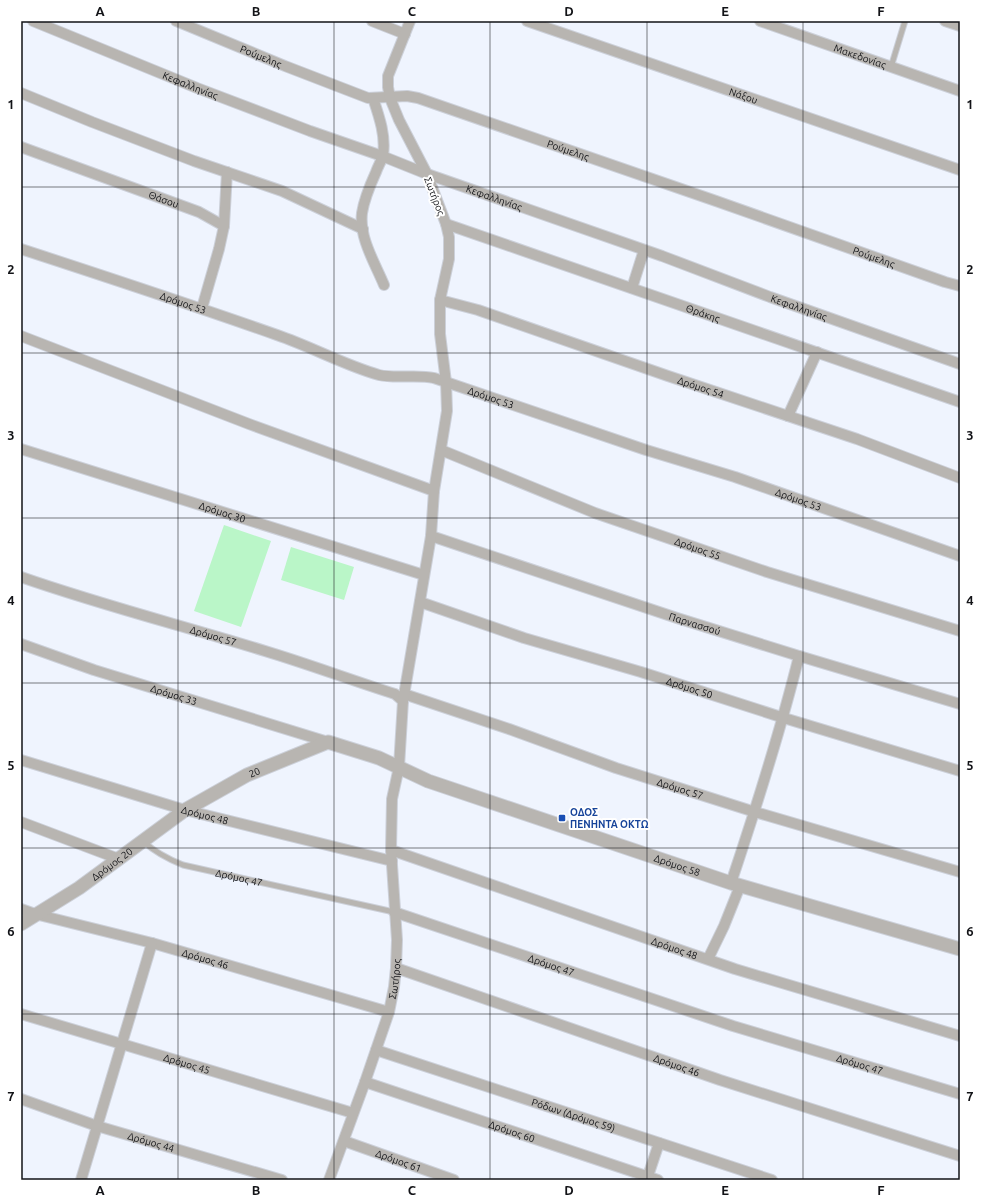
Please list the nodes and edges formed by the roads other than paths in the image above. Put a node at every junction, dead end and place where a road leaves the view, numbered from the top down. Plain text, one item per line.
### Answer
1 (33, 21) edge
2 (176, 21) edge
3 (372, 21) edge
4 (410, 21) edge
5 (527, 21) edge
6 (760, 21) edge
7 (905, 21) edge
8 (945, 21) edge
9 (960, 26) edge
10 (405, 34) junction
11 (891, 67) junction
12 (960, 91) edge
13 (21, 93) edge
14 (374, 98) junction
15 (390, 98) junction
16 (21, 147) edge
17 (382, 156) junction
18 (960, 170) edge
19 (227, 172) junction
20 (427, 174) junction
21 (446, 224) junction
22 (224, 226) junction
23 (362, 228) junction
24 (21, 249) edge
25 (644, 250) junction
26 (384, 285) dead end
27 (960, 286) edge
28 (632, 288) junction
29 (440, 300) junction
30 (202, 308) junction
31 (21, 336) edge
32 (816, 352) junction
33 (960, 364) edge
34 (446, 382) junction
35 (960, 402) edge
36 (788, 416) junction
37 (21, 449) edge
38 (441, 450) junction
39 (960, 478) edge
40 (434, 491) junction
41 (431, 536) junction
42 (960, 556) edge
43 (424, 575) junction
44 (21, 577) edge
45 (420, 602) junction
46 (960, 631) edge
47 (21, 644) edge
48 (799, 656) junction
49 (403, 698) junction
50 (960, 704) edge
51 (784, 718) junction
52 (328, 742) junction
53 (21, 760) edge
54 (399, 767) junction
55 (960, 771) edge
56 (185, 810) junction
57 (755, 812) junction
58 (21, 822) edge
59 (143, 841) junction
60 (391, 850) junction
61 (119, 859) junction
62 (392, 861) junction
63 (960, 872) edge
64 (735, 884) junction
65 (21, 908) edge
66 (394, 912) junction
67 (35, 914) junction
68 (21, 924) edge
69 (152, 943) junction
70 (960, 950) edge
71 (708, 959) junction
72 (396, 968) junction
73 (389, 1012) junction
74 (21, 1014) edge
75 (960, 1036) edge
76 (121, 1045) junction
77 (376, 1050) junction
78 (365, 1082) junction
79 (960, 1094) edge
80 (21, 1099) edge
81 (353, 1113) junction
82 (97, 1126) junction
83 (344, 1141) junction
84 (659, 1143) junction
85 (960, 1156) edge
86 (648, 1176) junction
87 (82, 1180) edge
88 (282, 1180) edge
89 (329, 1180) edge
90 (454, 1180) edge
91 (658, 1180) edge
92 (772, 1180) edge

1 - 17 street, Κεφαλληνίας
2 - 14 street, Ρούμελης
3 - 10 street
4 - 10 street, Σωτήρος
5 - 18 street, Νάξου
6 - 11 street, Μακεδονίας
7 - 11 lane
8 - 9 street
10 - 15 street, Σωτήρος
11 - 12 street, Μακεδονίας
13 - 19 street
14 - 15 street, Ρούμελης
14 - 17 street
15 - 20 street, Σωτήρος
15 - 27 street, Ρούμελης
16 - 22 street, Θάσου
17 - 20 street, Κεφαλληνίας
17 - 23 street
19 - 22 street
19 - 23 street
20 - 21 street, Σωτήρος
20 - 25 street, Κεφαλληνίας
21 - 28 street, Θράκης
21 - 29 street, Σωτήρος
22 - 30 street
23 - 26 street
24 - 30 street, Δρόμος 53
25 - 28 street
25 - 33 street, Κεφαλληνίας
28 - 32 street, Θράκης
29 - 34 street, Σωτήρος
29 - 36 street, Δρόμος 54
30 - 34 street, Δρόμος 53
31 - 40 street
32 - 35 street, Θράκης
32 - 36 street
34 - 38 street, Σωτήρος
34 - 42 street, Δρόμος 53
36 - 39 street, Δρόμος 54
37 - 43 street, Δρόμος 30
38 - 40 street, Σωτήρος
38 - 46 street, Δρόμος 55
40 - 41 street, Σωτήρος
41 - 43 street, Σωτήρος
41 - 48 street, Παρνασσού
43 - 45 street, Σωτήρος
44 - 49 street, Δρόμος 57
45 - 49 street, Σωτήρος
45 - 51 street, Δρόμος 50
47 - 52 street, Δρόμος 33
48 - 50 street, Παρνασσού
48 - 51 street
49 - 54 street, Σωτήρος
49 - 57 street, Δρόμος 57
51 - 55 street, Δρόμος 50
51 - 57 street
52 - 54 street, Δρόμος 58
52 - 56 street, 20
53 - 56 street, Δρόμος 48
54 - 60 street, Σωτήρος
54 - 64 street, Δρόμος 58
56 - 59 street, Δρόμος 20
56 - 62 street, Δρόμος 48
57 - 63 street, Δρόμος 57
57 - 64 street
58 - 61 street
59 - 61 street, Δρόμος 20
59 - 66 lane, Δρόμος 47
60 - 62 street, Σωτήρος
60 - 71 street, Δρόμος 48
61 - 67 street, Δρόμος 20
62 - 66 street, Σωτήρος
64 - 70 street, Δρόμος 58
64 - 71 street
65 - 67 street, Δρόμος 46
66 - 72 street, Σωτήρος
66 - 79 street, Δρόμος 47
67 - 68 street
67 - 69 street, Δρόμος 46
69 - 73 street, Δρόμος 46
69 - 76 street
71 - 75 street, Δρόμος 48
72 - 73 street, Σωτήρος
72 - 85 street, Δρόμος 46
73 - 77 street, Σωτήρος
74 - 76 street, Δρόμος 45
76 - 81 street, Δρόμος 45
76 - 82 street
77 - 78 street, Σωτήρος
77 - 84 street, Ρόδων (Δρόμος 59)
78 - 81 street, Σωτήρος
78 - 86 street, Δρόμος 60
80 - 82 street, Δρόμος 44
81 - 83 street, Σωτήρος
82 - 87 street
82 - 88 street, Δρόμος 44
83 - 89 street, Σωτήρος
83 - 90 street, Δρόμος 61
84 - 86 street
84 - 92 street, Ρόδων (Δρόμος 59)
86 - 91 street, Δρόμος 60

